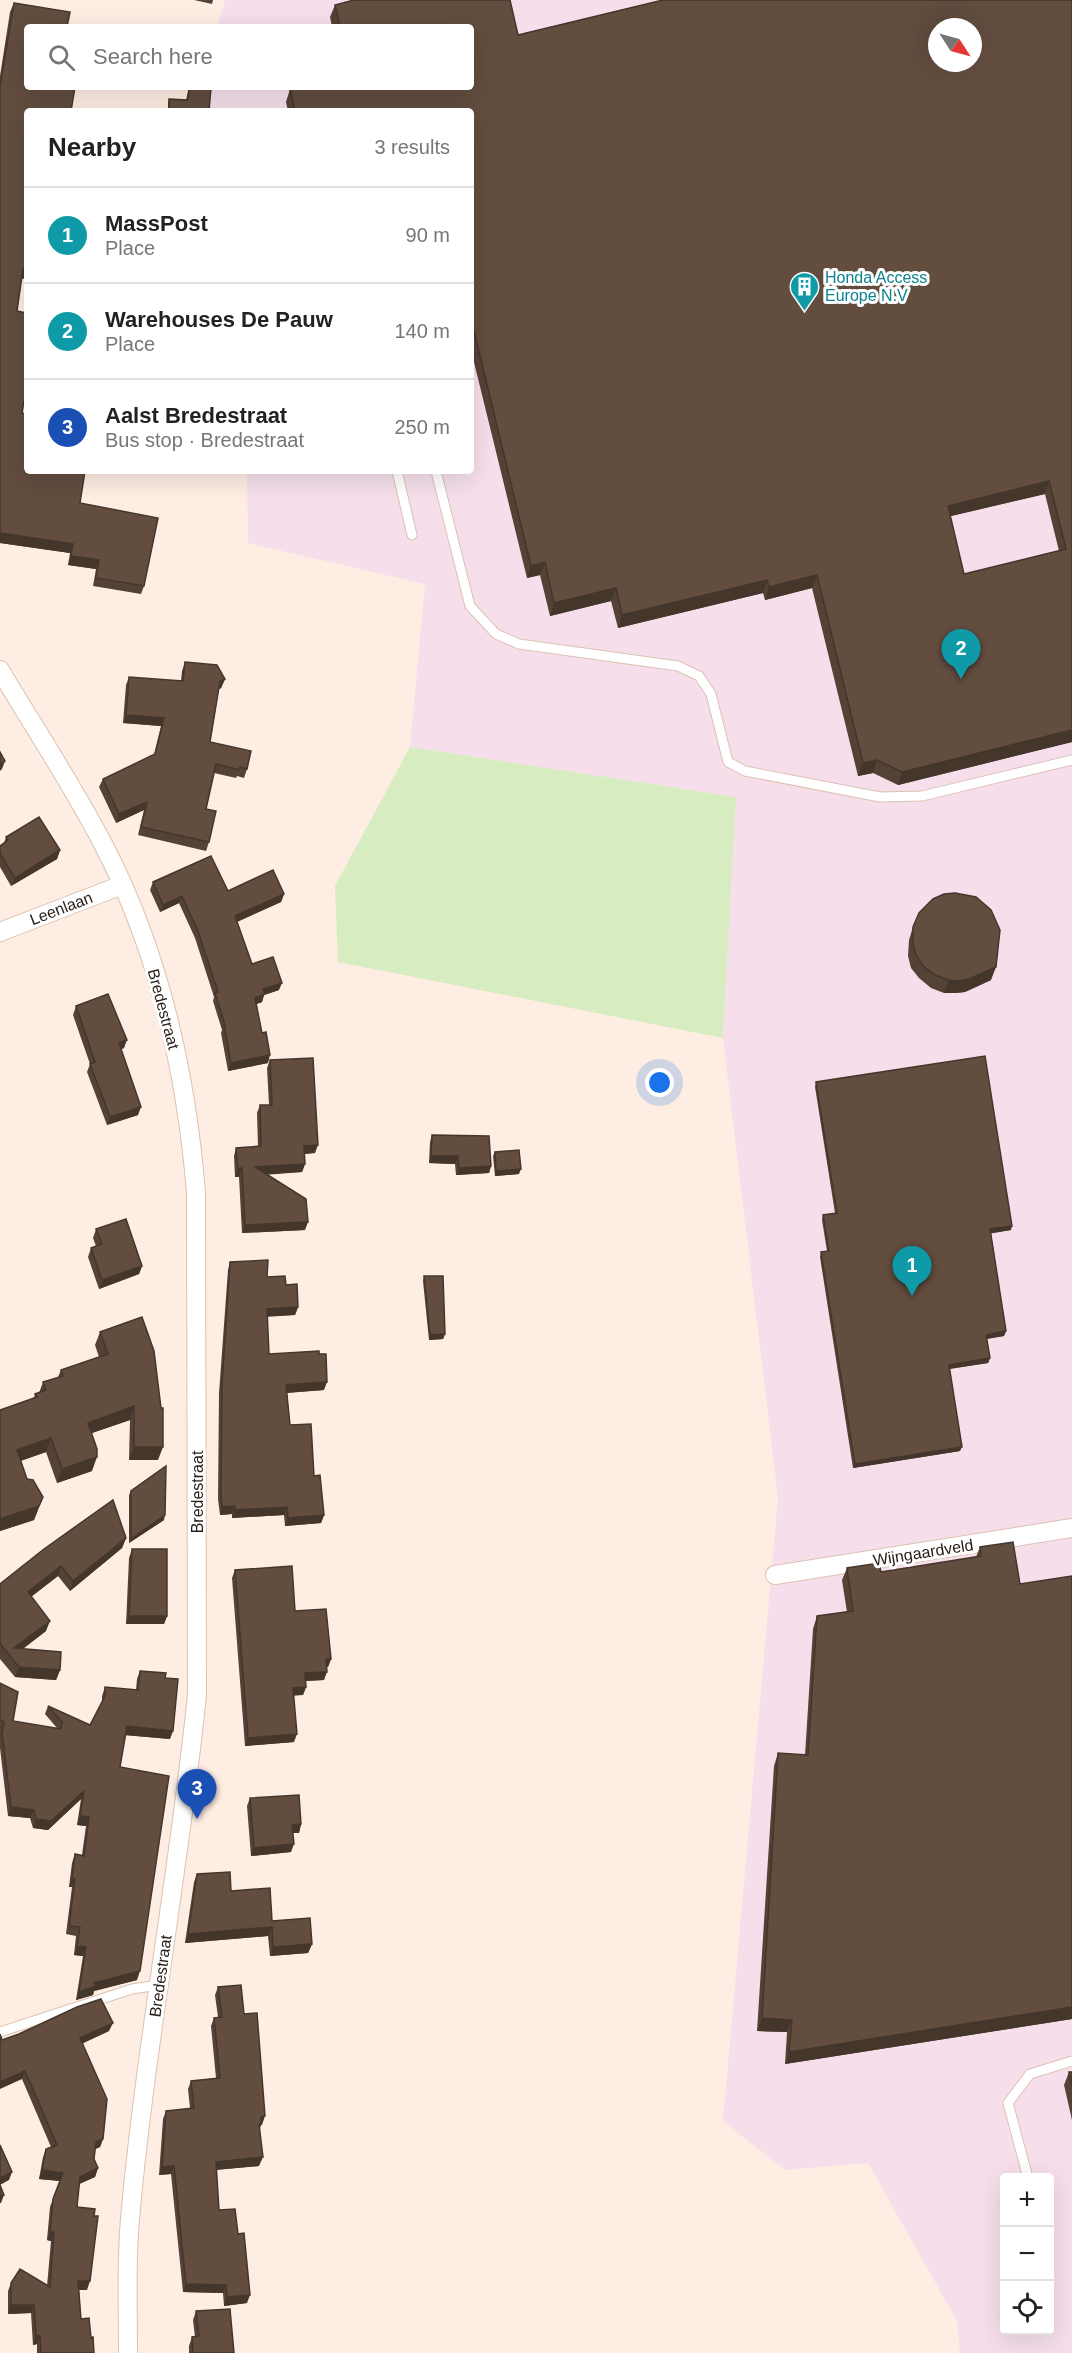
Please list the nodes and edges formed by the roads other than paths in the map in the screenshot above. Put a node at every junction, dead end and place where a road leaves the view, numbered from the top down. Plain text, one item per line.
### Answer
1 (398, 474) edge
2 (437, 474) edge
3 (412, 536) dead end
4 (0, 670) edge
5 (1072, 760) edge
6 (122, 885) junction
7 (0, 932) edge
8 (1072, 1528) edge
9 (775, 1575) dead end
10 (158, 1985) junction
11 (0, 2032) edge
12 (1072, 2061) edge
13 (1027, 2173) edge
14 (128, 2353) edge

1 - 3 lane
2 - 5 lane
4 - 6 street, Bredestraat
6 - 7 street, Leenlaan
6 - 10 street, Bredestraat
8 - 9 street, Wijngaardveld
10 - 11 lane
10 - 14 street, Bredestraat
12 - 13 lane

